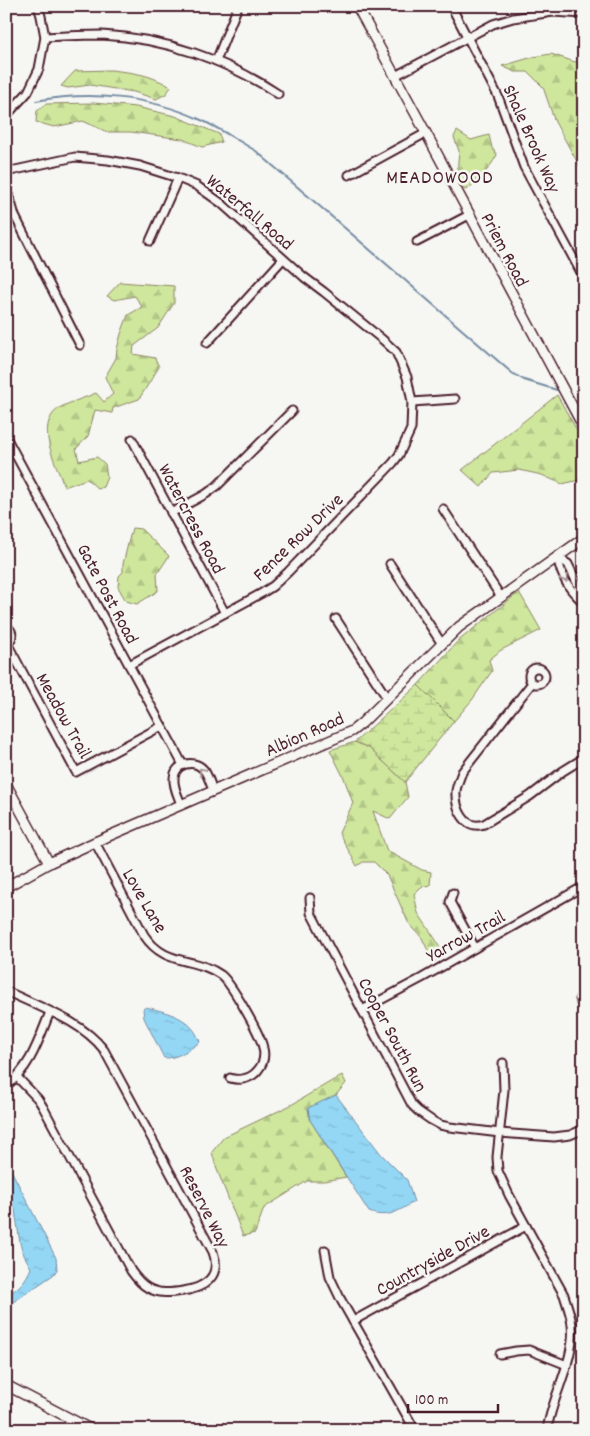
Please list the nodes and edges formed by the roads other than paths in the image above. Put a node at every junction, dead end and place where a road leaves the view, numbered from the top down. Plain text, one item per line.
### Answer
1 (38, 6) edge
2 (238, 6) edge
3 (357, 6) edge
4 (451, 6) edge
5 (584, 14) edge
6 (45, 37) junction
7 (467, 38) junction
8 (216, 61) junction
9 (395, 76) junction
10 (278, 94) dead end
11 (6, 116) edge
12 (426, 133) junction
13 (6, 172) edge
14 (349, 175) dead end
15 (178, 178) junction
16 (6, 184) edge
17 (470, 215) junction
18 (150, 241) dead end
19 (417, 242) dead end
20 (283, 259) junction
21 (584, 278) edge
22 (207, 343) dead end
23 (80, 345) dead end
24 (455, 399) dead end
25 (412, 402) junction
26 (292, 410) dead end
27 (584, 428) edge
28 (6, 437) edge
29 (132, 439) dead end
30 (443, 509) dead end
31 (171, 514) junction
32 (584, 538) edge
33 (557, 556) junction
34 (390, 564) dead end
35 (500, 597) junction
36 (584, 604) edge
37 (225, 613) junction
38 (336, 619) dead end
39 (6, 626) edge
40 (7, 643) edge
41 (442, 644) junction
42 (129, 665) junction
43 (532, 683) dead end
44 (388, 698) junction
45 (162, 726) junction
46 (584, 758) edge
47 (182, 765) junction
48 (6, 784) edge
49 (213, 790) junction
50 (181, 804) junction
51 (95, 842) junction
52 (49, 863) junction
53 (584, 886) edge
54 (6, 887) edge
55 (453, 893) dead end
56 (310, 898) dead end
57 (475, 948) junction
58 (6, 991) edge
59 (584, 991) edge
60 (584, 1005) edge
61 (362, 1010) junction
62 (50, 1012) junction
63 (503, 1064) dead end
64 (17, 1077) junction
65 (230, 1078) dead end
66 (6, 1086) edge
67 (584, 1129) edge
68 (500, 1133) junction
69 (526, 1226) junction
70 (325, 1250) dead end
71 (353, 1321) junction
72 (500, 1354) dead end
73 (567, 1365) junction
74 (6, 1386) edge
75 (92, 1430) edge
76 (415, 1430) edge
77 (547, 1430) edge

1 - 6 street
2 - 8 street
3 - 9 street, Priem Road
4 - 7 street, Shale Brook Way
5 - 7 street
6 - 8 street
6 - 11 street
7 - 9 street
7 - 21 street, Shale Brook Way
8 - 10 street
9 - 12 street, Priem Road
12 - 14 street
12 - 17 street, Priem Road
13 - 15 street, Waterfall Road
15 - 18 street
15 - 20 street, Waterfall Road
16 - 23 street
17 - 19 street
17 - 27 street, Priem Road
20 - 22 street
20 - 25 street, Waterfall Road
24 - 25 street
25 - 37 street, Fence Row Drive
26 - 31 street
28 - 42 street, Gate Post Road
29 - 31 street, Watercress Road
30 - 35 street
31 - 37 street, Watercress Road
32 - 33 street, Albion Road
33 - 35 street, Albion Road
33 - 36 street
34 - 41 street
35 - 41 street, Albion Road
37 - 42 street, Fence Row Drive
38 - 44 street
39 - 40 street, Meadow Trail
40 - 45 street, Meadow Trail
41 - 44 street, Albion Road
42 - 45 street, Gate Post Road
43 - 46 street
44 - 49 street, Albion Road
45 - 47 street, Gate Post Road
49 -> 47 street
47 - 50 street
48 - 52 street
49 - 50 street, Albion Road
50 - 51 street, Albion Road
51 - 52 street, Albion Road
51 - 65 street, Love Lane
52 - 54 street, Albion Road
53 - 57 street, Yarrow Trail
55 - 57 street
56 - 61 street, Cooper South Run
57 - 61 street, Yarrow Trail
58 - 62 street, Reserve Way
59 - 60 street
61 - 68 street, Cooper South Run
62 - 64 street
62 - 64 street, Reserve Way
63 - 68 street
64 - 66 street
67 - 68 street, Cooper South Run
68 - 69 street
69 - 71 street, Countryside Drive
69 - 73 street
70 - 71 street
71 - 76 street
72 - 73 street
73 - 77 street
74 - 75 street

